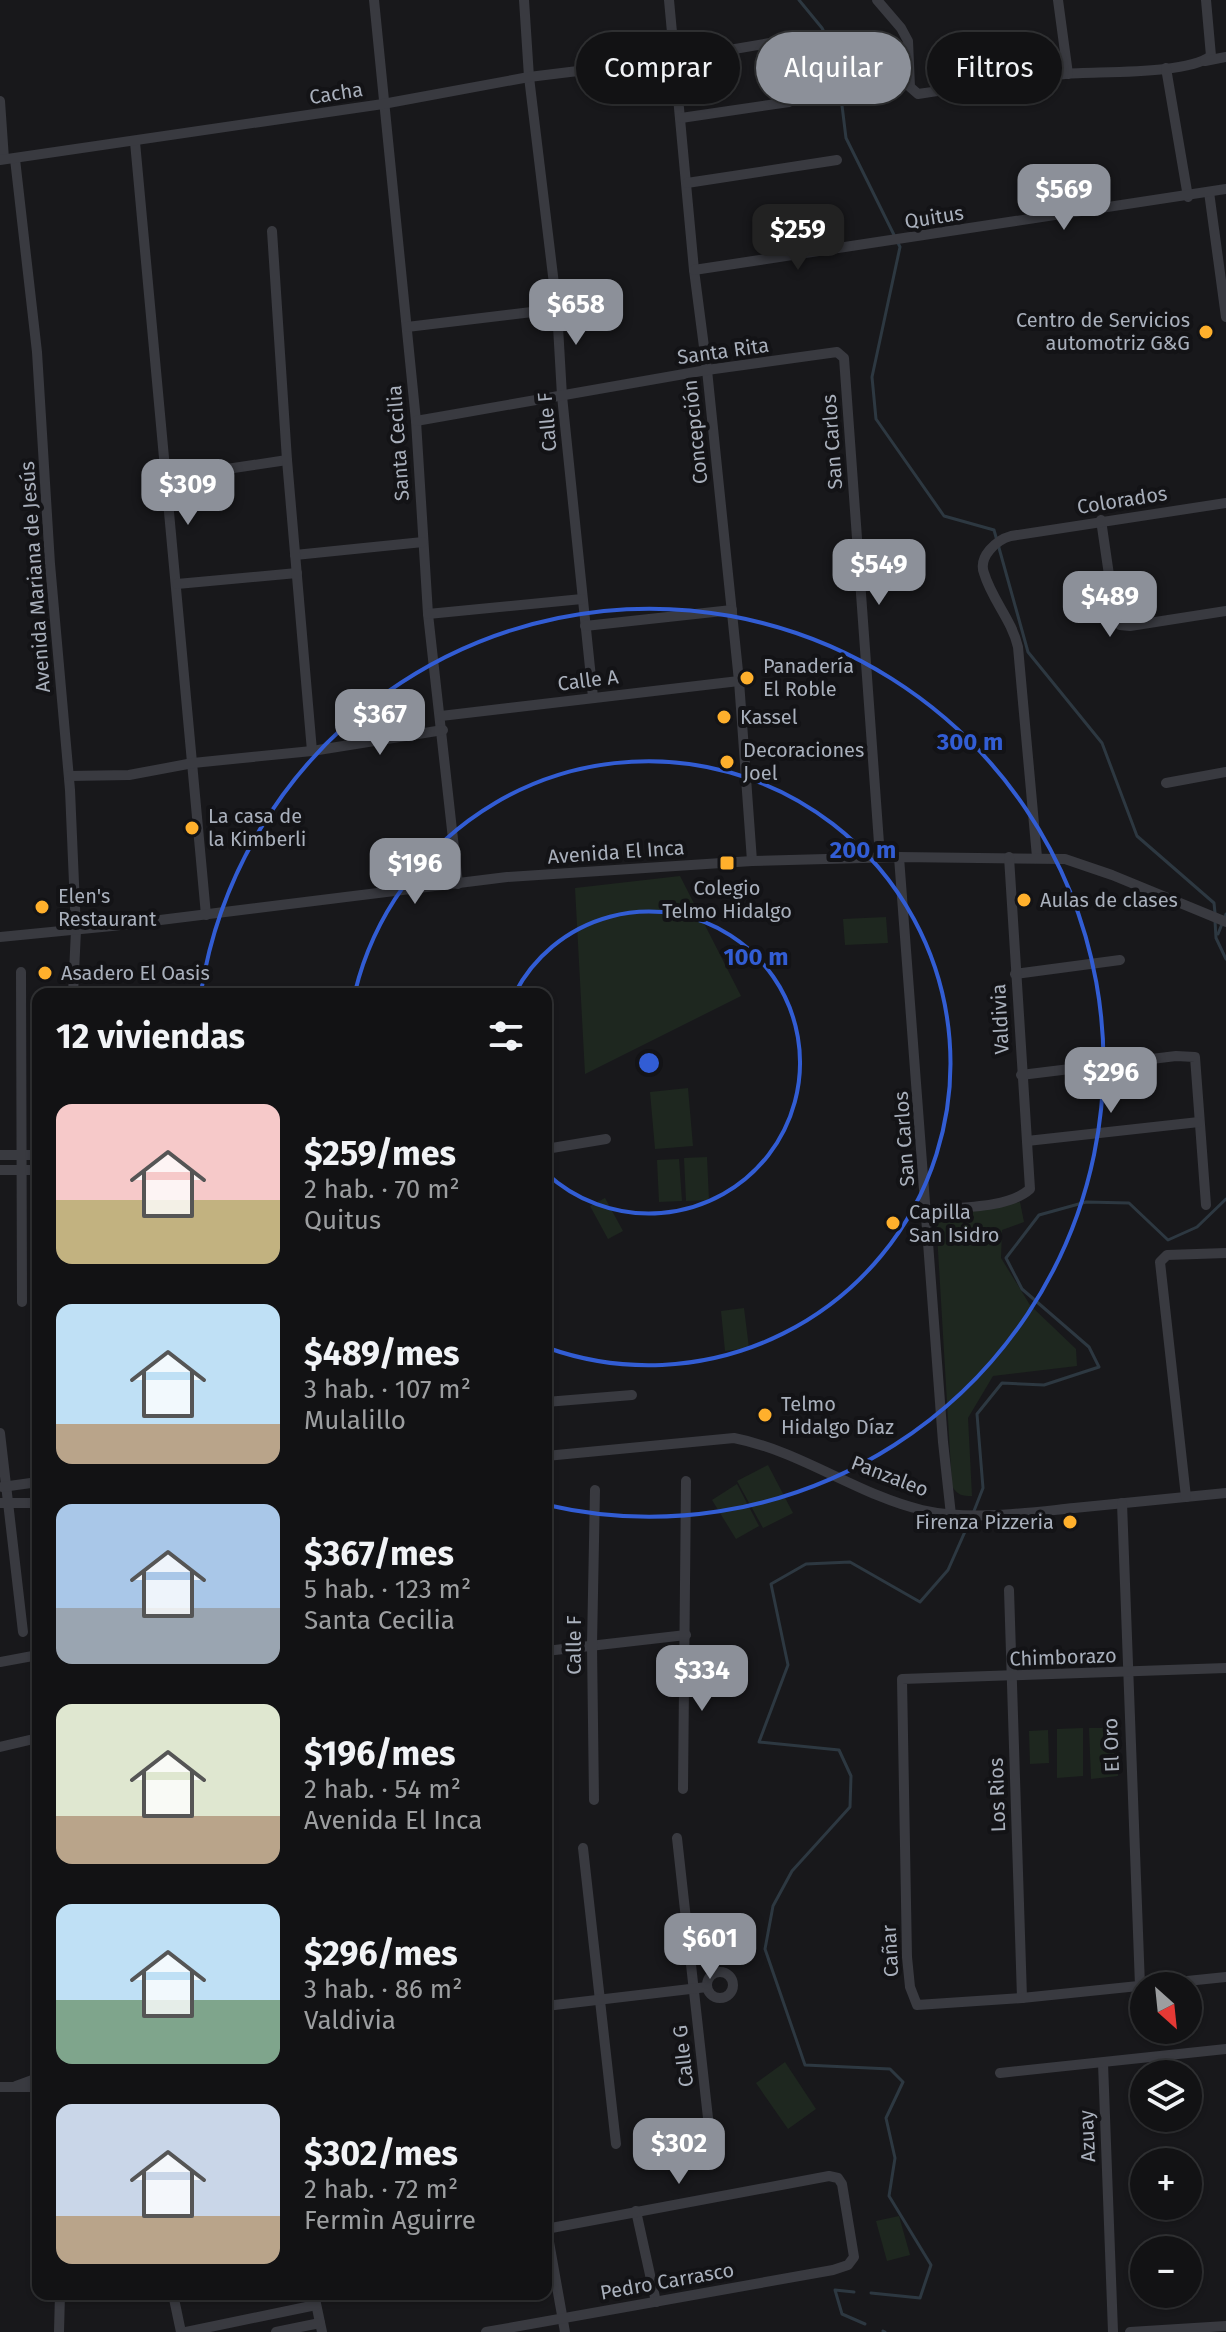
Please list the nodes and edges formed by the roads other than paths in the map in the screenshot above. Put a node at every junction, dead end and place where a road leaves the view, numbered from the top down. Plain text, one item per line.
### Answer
1 (374, 0) edge
2 (524, 0) edge
3 (669, 0) edge
4 (877, 0) edge
5 (1058, 0) edge
6 (1206, 0) edge
7 (673, 32) edge
8 (1226, 57) edge
9 (1208, 58) junction
10 (1166, 68) junction
11 (576, 71) edge
12 (1068, 74) junction
13 (529, 77) junction
14 (0, 101) edge
15 (383, 104) junction
16 (680, 104) edge
17 (776, 104) edge
18 (681, 118) junction
19 (135, 142) junction
20 (6, 159) edge
21 (837, 160) dead end
22 (687, 183) junction
23 (1226, 189) edge
24 (1209, 192) junction
25 (1188, 197) junction
26 (272, 231) dead end
27 (694, 270) junction
28 (557, 309) junction
29 (1226, 317) edge
30 (407, 327) junction
31 (844, 358) joint
32 (707, 370) junction
33 (562, 396) junction
34 (416, 421) junction
35 (287, 460) junction
36 (167, 478) junction
37 (1226, 503) edge
38 (1101, 520) junction
39 (423, 542) junction
40 (295, 555) junction
41 (297, 573) junction
42 (177, 584) junction
43 (582, 599) junction
44 (732, 610) junction
45 (1226, 611) edge
46 (428, 614) junction
47 (585, 626) junction
48 (739, 681) junction
49 (593, 697) junction
50 (441, 716) junction
51 (443, 730) junction
52 (312, 751) junction
53 (193, 763) junction
54 (1226, 772) edge
55 (69, 776) junction
56 (1166, 783) dead end
57 (880, 857) junction
58 (899, 857) junction
59 (1009, 857) junction
60 (1037, 857) junction
61 (752, 861) junction
62 (458, 884) junction
63 (206, 915) junction
64 (1226, 922) edge
65 (76, 930) junction
66 (0, 937) edge
67 (1120, 960) dead end
68 (21, 972) dead end
69 (1015, 974) junction
70 (73, 988) edge
71 (1021, 1075) junction
72 (1199, 1122) junction
73 (606, 1139) dead end
74 (1027, 1141) junction
75 (552, 1148) edge
76 (0, 1155) edge
77 (21, 1155) junction
78 (32, 1155) edge
79 (0, 1170) edge
80 (22, 1170) junction
81 (32, 1170) edge
82 (1206, 1205) dead end
83 (927, 1210) junction
84 (1226, 1253) edge
85 (22, 1302) dead end
86 (632, 1395) dead end
87 (552, 1402) edge
88 (0, 1433) edge
89 (552, 1455) edge
90 (686, 1481) dead end
91 (32, 1483) edge
92 (3, 1487) edge
93 (595, 1490) dead end
94 (1226, 1493) edge
95 (1186, 1497) junction
96 (4, 1503) edge
97 (32, 1503) edge
98 (1122, 1503) junction
99 (955, 1515) junction
100 (1009, 1590) dead end
101 (23, 1632) dead end
102 (686, 1635) junction
103 (592, 1645) junction
104 (552, 1650) edge
105 (32, 1656) edge
106 (0, 1662) edge
107 (1226, 1668) edge
108 (1126, 1673) junction
109 (1010, 1677) junction
110 (902, 1679) joint
111 (32, 1739) edge
112 (0, 1747) edge
113 (683, 1789) dead end
114 (594, 1800) dead end
115 (677, 1838) dead end
116 (583, 1848) dead end
117 (1139, 1972) edge
118 (1226, 1977) edge
119 (1202, 1980) edge
120 (707, 1987) dead end
121 (1130, 1987) edge
122 (694, 1989) junction
123 (1022, 1998) junction
124 (599, 1999) junction
125 (552, 2005) edge
126 (1226, 2049) edge
127 (1103, 2063) junction
128 (1000, 2073) dead end
129 (32, 2083) edge
130 (0, 2087) edge
131 (709, 2127) dead end
132 (616, 2144) dead end
133 (636, 2211) junction
134 (552, 2227) edge
135 (552, 2261) edge
136 (60, 2300) edge
137 (175, 2300) edge
138 (315, 2300) edge
139 (656, 2302) junction
140 (562, 2317) junction
141 (1226, 2326) edge
142 (321, 2328) edge
143 (59, 2332) edge
144 (183, 2332) edge
145 (276, 2332) edge
146 (486, 2332) edge
147 (565, 2332) edge
148 (1113, 2332) edge
149 (1130, 2332) edge

1 - 15 street, Santa Cecilia
2 - 13 street, Calle F
3 - 7 street, Concepción
4 - 12 street
5 - 12 street
6 - 9 street
8 - 9 street
9 - 10 street
10 - 12 street
10 - 25 street
11 - 13 street, Cacha
13 - 15 street, Cacha
13 - 28 street, Calle F
14 - 20 street, Avenida Mariana de Jesús
15 - 19 street, Cacha
15 - 30 street, Santa Cecilia
16 - 18 street, Concepción
17 - 18 street
18 - 22 street, Concepción
19 - 20 street, Cacha
19 - 36 street
20 - 55 street, Avenida Mariana de Jesús
21 - 22 street
22 - 27 street, Concepción
23 - 24 street, Quitus
24 - 25 street, Quitus
24 - 29 street
25 - 27 street, Quitus
26 - 35 street
27 - 32 street, Concepción
28 - 30 street
28 - 33 street, Calle F
30 - 34 street, Santa Cecilia
31 - 32 street, Santa Rita
31 - 57 street, San Carlos
32 - 33 street, Santa Rita
32 - 44 street, Concepción
33 - 34 street, Santa Rita
33 - 43 street, Calle F
34 - 39 street, Santa Cecilia
35 - 36 street
35 - 40 street
36 - 42 street
37 - 38 street, Colorados
38 - 45 street
38 - 60 street, Colorados
39 - 40 street
39 - 46 street, Santa Cecilia
40 - 41 street
41 - 42 street
41 - 52 street
42 - 53 street
43 - 46 street
43 - 47 street, Calle F
44 - 47 street
44 - 48 street, Concepción
46 - 50 street, Santa Cecilia
47 - 49 street, Calle F
48 - 49 street, Calle A
48 - 61 street, Concepción
49 - 50 street, Calle A
50 - 51 street, Santa Cecilia
51 - 52 street
51 - 62 street, Santa Cecilia
52 - 53 street
53 - 55 street
53 - 63 street
54 - 56 street
55 - 65 street, Avenida Mariana de Jesús
57 - 58 street, Avenida El Inca
57 - 61 street, Avenida El Inca
58 - 59 street, Avenida El Inca
58 - 83 street, San Carlos
59 - 60 street, Avenida El Inca
59 - 69 street, Valdivia
60 - 64 street, Avenida El Inca
61 - 62 street, Avenida El Inca
62 - 63 street, Avenida El Inca
63 - 65 street, Avenida El Inca
65 - 66 street, Avenida El Inca
65 - 70 street, Avenida Mariana de Jesús
67 - 69 street
68 - 77 street
69 - 71 street, Valdivia
71 - 72 street
71 - 74 street, Valdivia
72 - 74 street
72 - 82 street
73 - 75 street
74 - 83 street, Valdivia
76 - 77 street
77 - 78 street
77 - 80 street
79 - 80 street
80 - 81 street
80 - 85 street
83 - 99 street, San Carlos
84 - 95 street
86 - 87 street
88 - 92 street
89 - 99 street, Panzaleo
90 - 102 street
91 - 92 street
92 - 96 street
93 - 103 street, Calle F
94 - 95 street, Panzaleo
95 - 98 street, Panzaleo
96 - 97 street
96 - 101 street
98 - 99 street, Panzaleo
98 - 108 street, El Oro
100 - 109 street, Los Rios
102 - 103 street
102 - 113 street
103 - 104 street
103 - 114 street, Calle F
105 - 106 street
107 - 108 street, Chimborazo
108 - 109 street, Chimborazo
108 - 117 street, El Oro
109 - 110 street, Chimborazo
109 - 123 street, Los Rios
110 - 123 street, Cañar
111 - 112 street
115 - 122 street, Calle G
116 - 124 street
118 - 119 street, Cañar
120 - 122 street
121 - 123 street, Cañar
122 - 124 street
122 - 131 street, Calle G
124 - 125 street
124 - 132 street
126 - 127 street
127 - 128 street
127 - 148 street, Azuay
129 - 130 street
133 - 134 street
133 - 139 street
133 - 139 street, Pedro Carrasco
135 - 140 street
136 - 143 street
137 - 144 street
138 - 142 street
138 - 144 street
139 - 140 street, Pedro Carrasco
140 - 146 street, Pedro Carrasco
140 - 147 street
141 - 149 street
142 - 145 street

